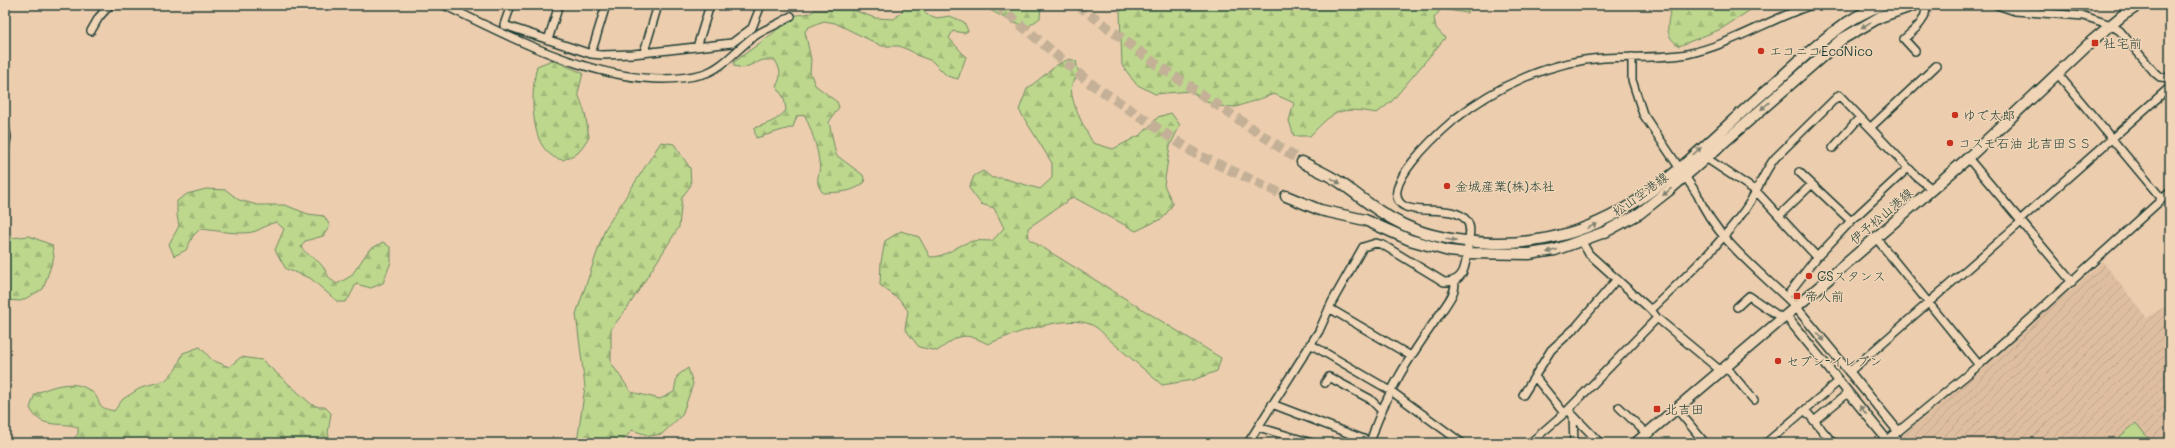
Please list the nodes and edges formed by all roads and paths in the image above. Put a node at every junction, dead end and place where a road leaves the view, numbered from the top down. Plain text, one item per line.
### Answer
1 (110, 5) edge
2 (444, 5) edge
3 (511, 5) edge
4 (559, 5) edge
5 (606, 5) edge
6 (658, 5) edge
7 (710, 5) edge
8 (761, 5) edge
9 (1812, 5) edge
10 (1914, 5) edge
11 (1926, 5) edge
12 (1997, 5) edge
13 (2139, 5) edge
14 (1875, 6) edge
15 (791, 16) dead end
16 (1880, 17) junction
17 (504, 25) junction
18 (2111, 25) junction
19 (91, 31) dead end
20 (498, 31) junction
21 (548, 40) junction
22 (697, 47) junction
23 (1914, 51) dead end
24 (644, 52) junction
25 (590, 54) junction
26 (1632, 58) junction
27 (1936, 66) dead end
28 (2057, 73) junction
29 (2170, 78) edge
30 (2170, 87) edge
31 (1860, 117) junction
32 (5, 126) edge
33 (1871, 127) junction
34 (2111, 138) junction
35 (1833, 148) dead end
36 (5, 149) edge
37 (1706, 158) junction
38 (1968, 158) junction
39 (1302, 162) tunnel mouth
40 (1679, 167) junction
41 (1908, 168) junction
42 (1799, 172) dead end
43 (1685, 176) junction
44 (1811, 184) junction
45 (1932, 189) junction
46 (1756, 191) junction
47 (2170, 192) edge
48 (1286, 196) tunnel mouth
49 (2162, 199) junction
50 (1780, 215) junction
51 (1851, 221) junction
52 (2021, 221) junction
53 (1722, 236) junction
54 (1876, 238) junction
55 (1468, 242) junction
56 (1582, 242) junction
57 (1467, 253) junction
58 (1817, 257) junction
59 (1617, 280) junction
60 (1454, 281) junction
61 (2072, 282) junction
62 (1786, 297) junction
63 (1929, 303) junction
64 (1737, 307) dead end
65 (1796, 307) junction
66 (1329, 308) junction
67 (1651, 310) junction
68 (1657, 318) junction
69 (1784, 318) junction
70 (1310, 344) junction
71 (1411, 356) junction
72 (1979, 365) junction
73 (1724, 369) junction
74 (1849, 372) junction
75 (1535, 377) junction
76 (1839, 381) junction
77 (1325, 383) dead end
78 (1391, 391) junction
79 (1848, 393) junction
80 (1523, 396) dead end
81 (1754, 400) dead end
82 (1272, 404) junction
83 (1619, 407) dead end
84 (1677, 409) junction
85 (1381, 410) junction
86 (1805, 410) junction
87 (1566, 412) junction
88 (1573, 417) junction
89 (1814, 421) junction
90 (1258, 427) junction
91 (1647, 434) junction
92 (1891, 438) edge
93 (1370, 442) edge
94 (1248, 443) edge
95 (1312, 443) edge
96 (1462, 443) edge
97 (1530, 443) edge
98 (1574, 443) edge
99 (1600, 443) edge
100 (1636, 443) edge
101 (1705, 443) edge
102 (1766, 443) edge
103 (1833, 443) edge
104 (1899, 443) edge

1 - 19 street
2 - 20 street
3 - 17 street
4 - 21 street
5 - 25 street
6 - 24 street
7 - 22 street
8 - 22 street
9 - 26 street
10 - 16 main road, 松山空港線
11 - 23 street
12 - 18 street
13 - 18 main road, 伊予松山港線
14 - 16 street
40 -> 14 main road, 松山空港線
15 - 20 street
16 -> 37 main road, 松山空港線
17 - 20 street
17 - 21 street
18 - 28 main road, 伊予松山港線
18 - 29 street
21 - 25 street
22 - 24 street
24 - 25 street
26 - 40 street
26 - 55 street
27 - 33 street
28 - 34 street
28 - 38 main road, 伊予松山港線
30 - 34 street
31 - 33 street
31 - 35 street
31 - 46 street
32 - 36 street
33 - 41 street
34 - 49 street
34 - 52 street
37 - 43 main road, 松山空港線
37 - 46 street
38 - 45 main road, 伊予松山港線
38 - 52 street
39 -> 55 main road, 松山空港線
40 - 43 street
55 -> 40 main road, 松山空港線
41 - 45 street
41 - 51 street
42 - 44 street
43 - 53 street
43 -> 56 main road, 松山空港線
44 - 50 street
44 - 51 street
45 - 54 main road, 伊予松山港線
46 - 50 street
46 - 53 street
47 - 49 street
48 - 57 main road, 松山空港線
49 - 61 street
50 - 58 street
51 - 58 street
52 - 61 street
52 - 63 street
53 - 62 street
53 - 67 street
54 - 63 street
54 - 65 main road, 伊予松山港線
55 - 57 street
56 -> 57 main road, 松山空港線
56 - 59 street
57 - 60 street
58 - 62 street
59 - 67 street
59 - 75 street
60 - 66 street
60 - 71 street
61 - 72 street
62 - 65 street
63 - 72 street
63 - 74 street
64 - 69 street
65 - 69 main road, 伊予松山港線
65 -> 74 street
66 - 70 street
66 - 71 street
67 - 68 street
68 - 73 street
68 - 87 street
69 - 73 main road, 伊予松山港線
69 - 76 street
70 - 78 street
70 - 82 street
71 - 78 street
72 - 92 street
73 - 81 street
73 - 84 main road, 伊予松山港線
74 - 92 street
75 - 80 street
75 - 87 street
76 - 79 street
76 - 86 street
77 - 85 street
78 - 85 street
78 - 96 street
79 - 89 street
92 -> 79 street
82 - 90 street
82 - 93 street
83 - 91 street
84 - 91 main road, 伊予松山港線
84 - 101 street
85 - 93 street
86 - 89 street
86 - 102 street
87 - 88 street
87 - 97 street
88 - 98 street
88 - 99 street
89 - 103 street
90 - 94 street
90 - 95 street
91 - 100 main road, 伊予松山港線
92 - 104 street

